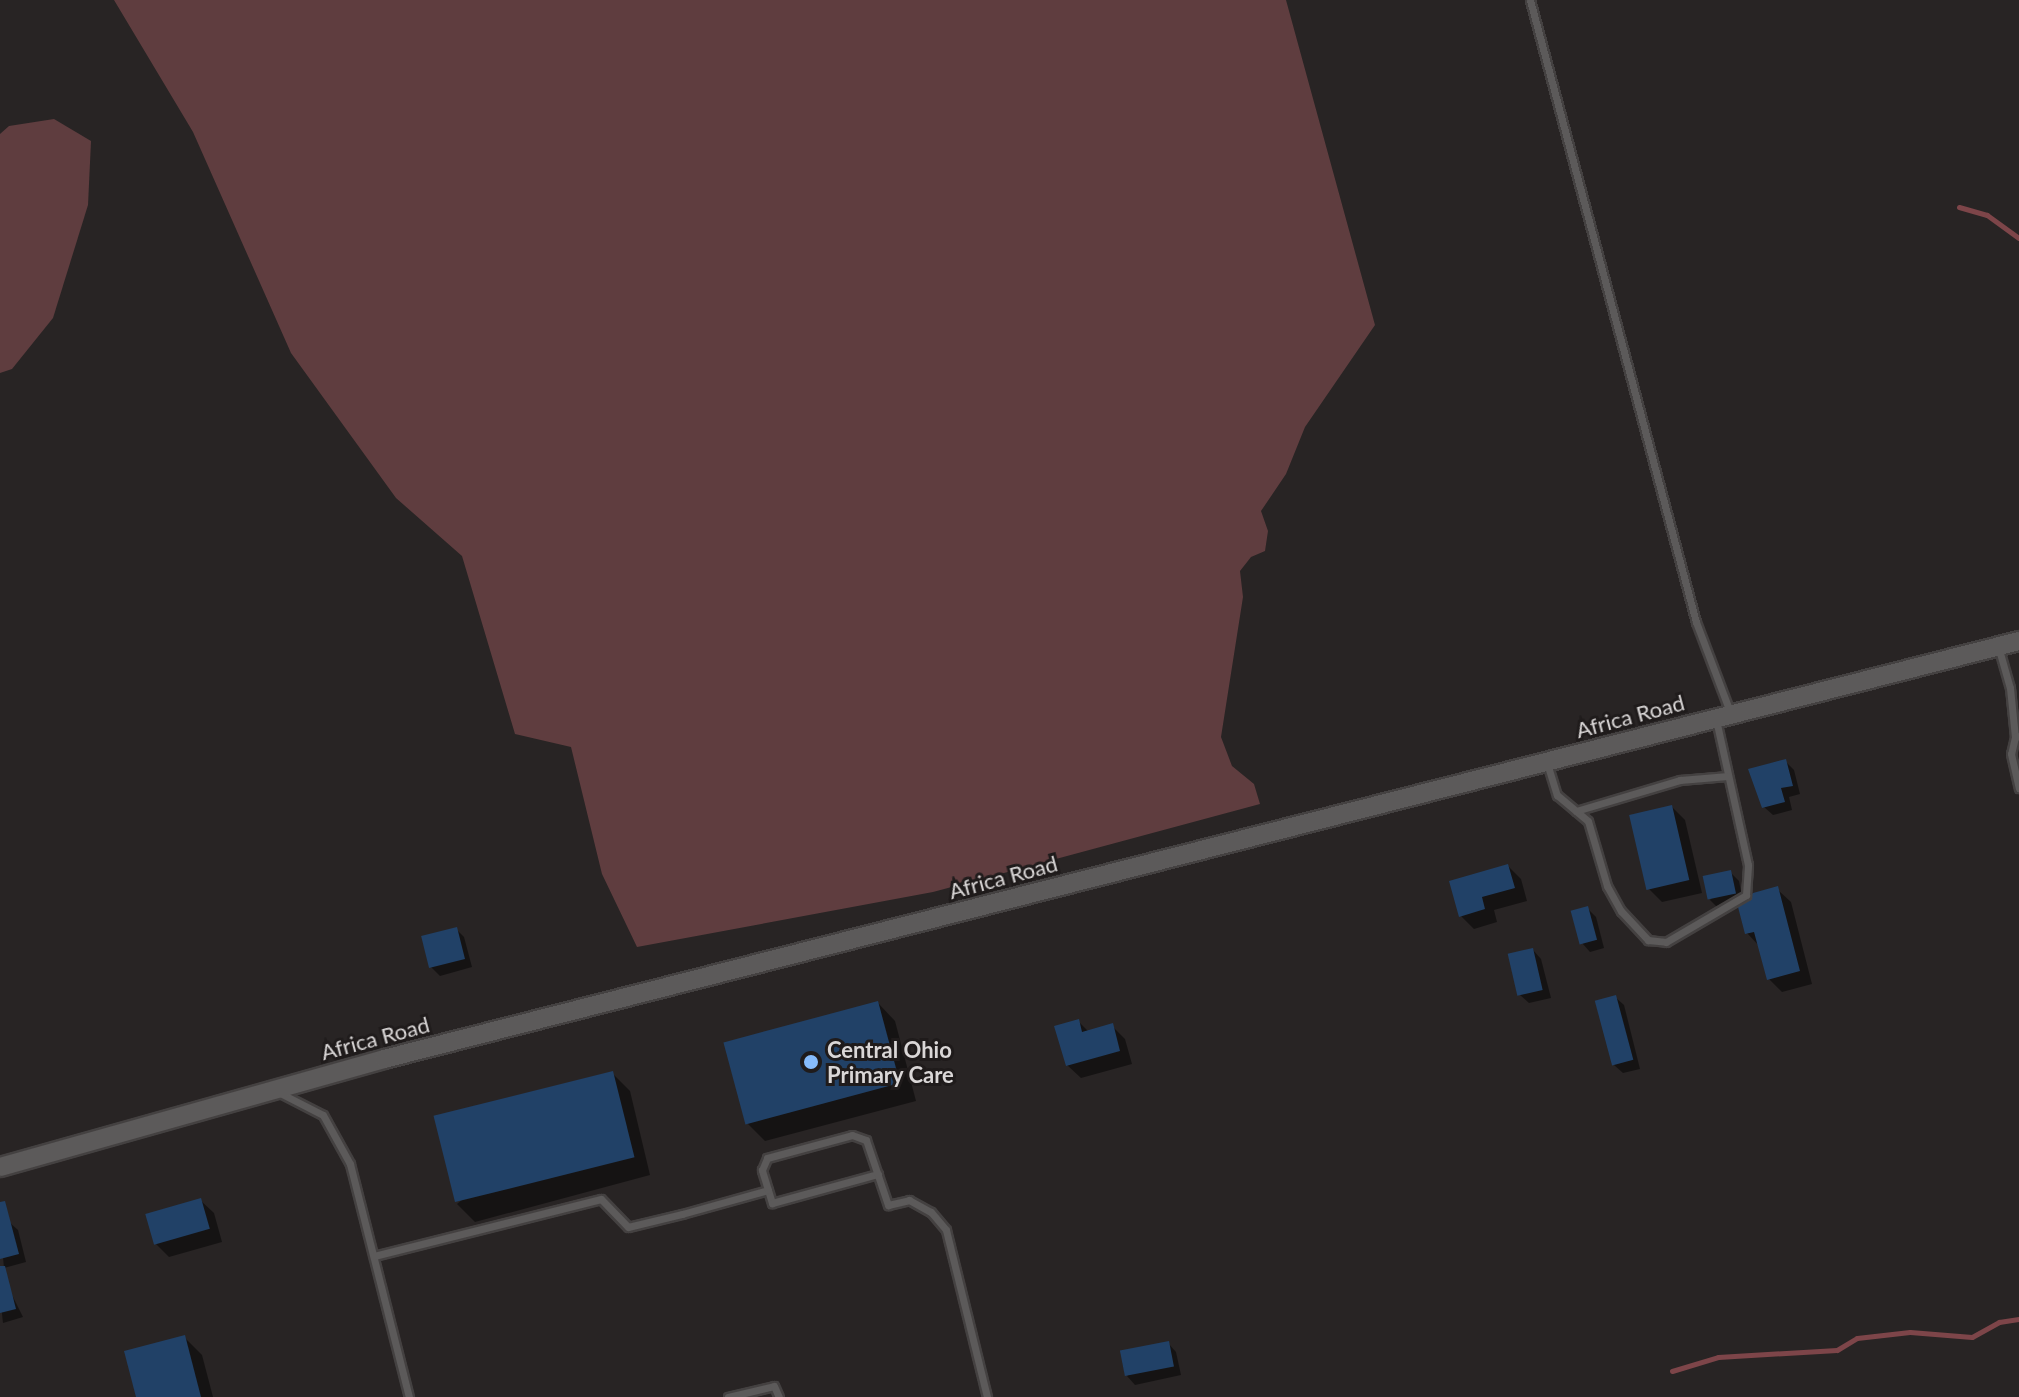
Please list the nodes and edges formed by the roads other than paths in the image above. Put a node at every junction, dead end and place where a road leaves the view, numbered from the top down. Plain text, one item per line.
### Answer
1 (1530, 0) edge
2 (2019, 641) edge
3 (1998, 646) junction
4 (1723, 716) junction
5 (2017, 736) edge
6 (1547, 762) junction
7 (1728, 776) junction
8 (2019, 788) edge
9 (1576, 811) junction
10 (274, 1090) junction
11 (0, 1167) edge
12 (878, 1174) junction
13 (768, 1190) junction
14 (374, 1256) junction
15 (409, 1397) edge
16 (728, 1397) edge
17 (779, 1397) edge
18 (987, 1397) edge

1 - 4 lane
2 - 3 street, Africa Road
3 - 4 street, Africa Road
3 - 5 lane
4 - 6 street, Africa Road
4 - 7 lane
5 - 8 lane
6 - 9 lane
6 - 10 street, Africa Road
7 - 9 lane
7 - 9 lane
10 - 11 street, Africa Road
10 - 14 lane
12 - 13 lane
12 - 13 lane
12 - 18 lane
13 - 14 lane
14 - 15 lane
16 - 17 lane

